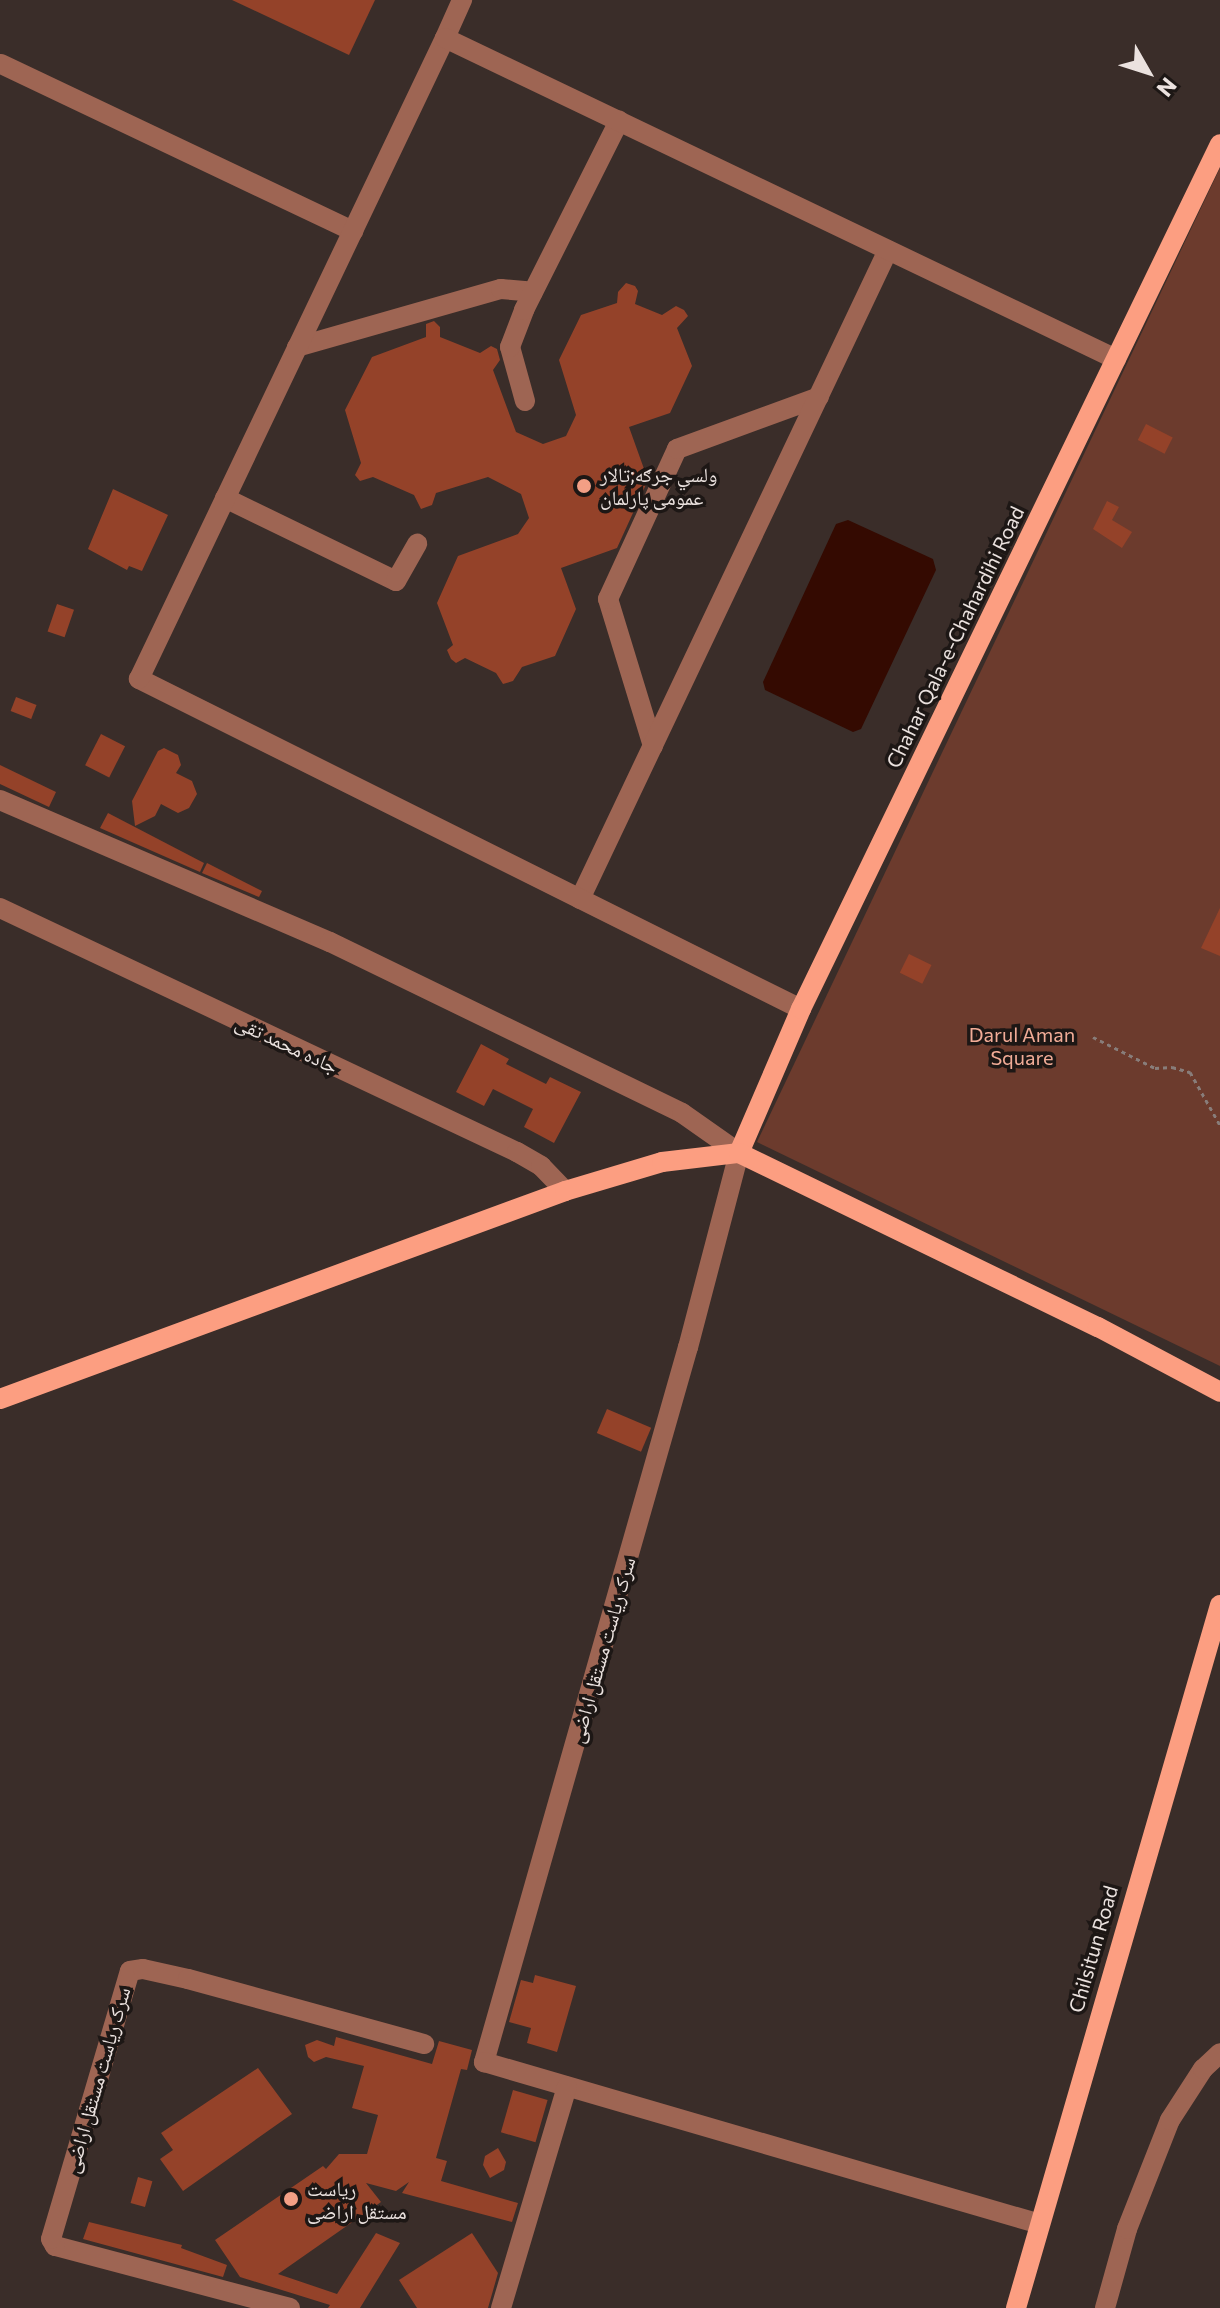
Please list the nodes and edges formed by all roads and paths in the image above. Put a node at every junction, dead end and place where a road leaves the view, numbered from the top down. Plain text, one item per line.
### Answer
1 (462, 0) edge
2 (445, 38) junction
3 (1, 64) edge
4 (619, 121) junction
5 (1220, 144) edge
6 (353, 231) junction
7 (888, 250) junction
8 (533, 292) junction
9 (297, 347) junction
10 (1116, 359) junction
11 (819, 397) junction
12 (525, 401) dead end
13 (225, 498) junction
14 (417, 544) dead end
15 (653, 746) junction
16 (0, 800) edge
17 (580, 899) junction
18 (0, 908) edge
19 (801, 1009) junction
20 (1093, 1037) dead end
21 (1220, 1125) edge
22 (739, 1153) junction
23 (565, 1191) junction
24 (1191, 1376) junction
25 (1220, 1392) edge
26 (1220, 1398) edge
27 (0, 1399) edge
28 (1220, 1605) edge
29 (424, 2044) dead end
30 (1220, 2053) edge
31 (567, 2087) junction
32 (1040, 2224) junction
33 (290, 2308) edge
34 (501, 2308) edge
35 (1016, 2308) edge
36 (1105, 2308) edge

1 - 2 street
2 - 4 street
2 - 6 street
3 - 6 street
4 - 7 street
4 - 8 street
5 - 10 main road, Chahar Qala-e-Chahardihi Road
6 - 9 street
7 - 10 street
7 - 11 street
8 - 9 street
8 - 12 street
9 - 13 street
10 - 19 main road, Chahar Qala-e-Chahardihi Road
11 - 15 street
11 - 15 street
13 - 14 street
13 - 17 street
15 - 17 street
16 - 22 street
17 - 19 street
18 - 23 street, جاده محمد تقی
19 - 22 main road, Chahar Qala-e-Chahardihi Road
20 - 21 path
22 - 23 main road
22 - 24 main road
22 - 31 street, سرک ریاست مستقل اراضی
23 - 27 main road
24 - 25 main road
24 - 26 main road
28 - 32 main road, Chilsitun Road
29 - 33 street, سرک ریاست مستقل اراضی
30 - 36 street
31 - 32 street, سرک ریاست مستقل اراضی
31 - 34 street
32 - 35 main road, Chilsitun Road

